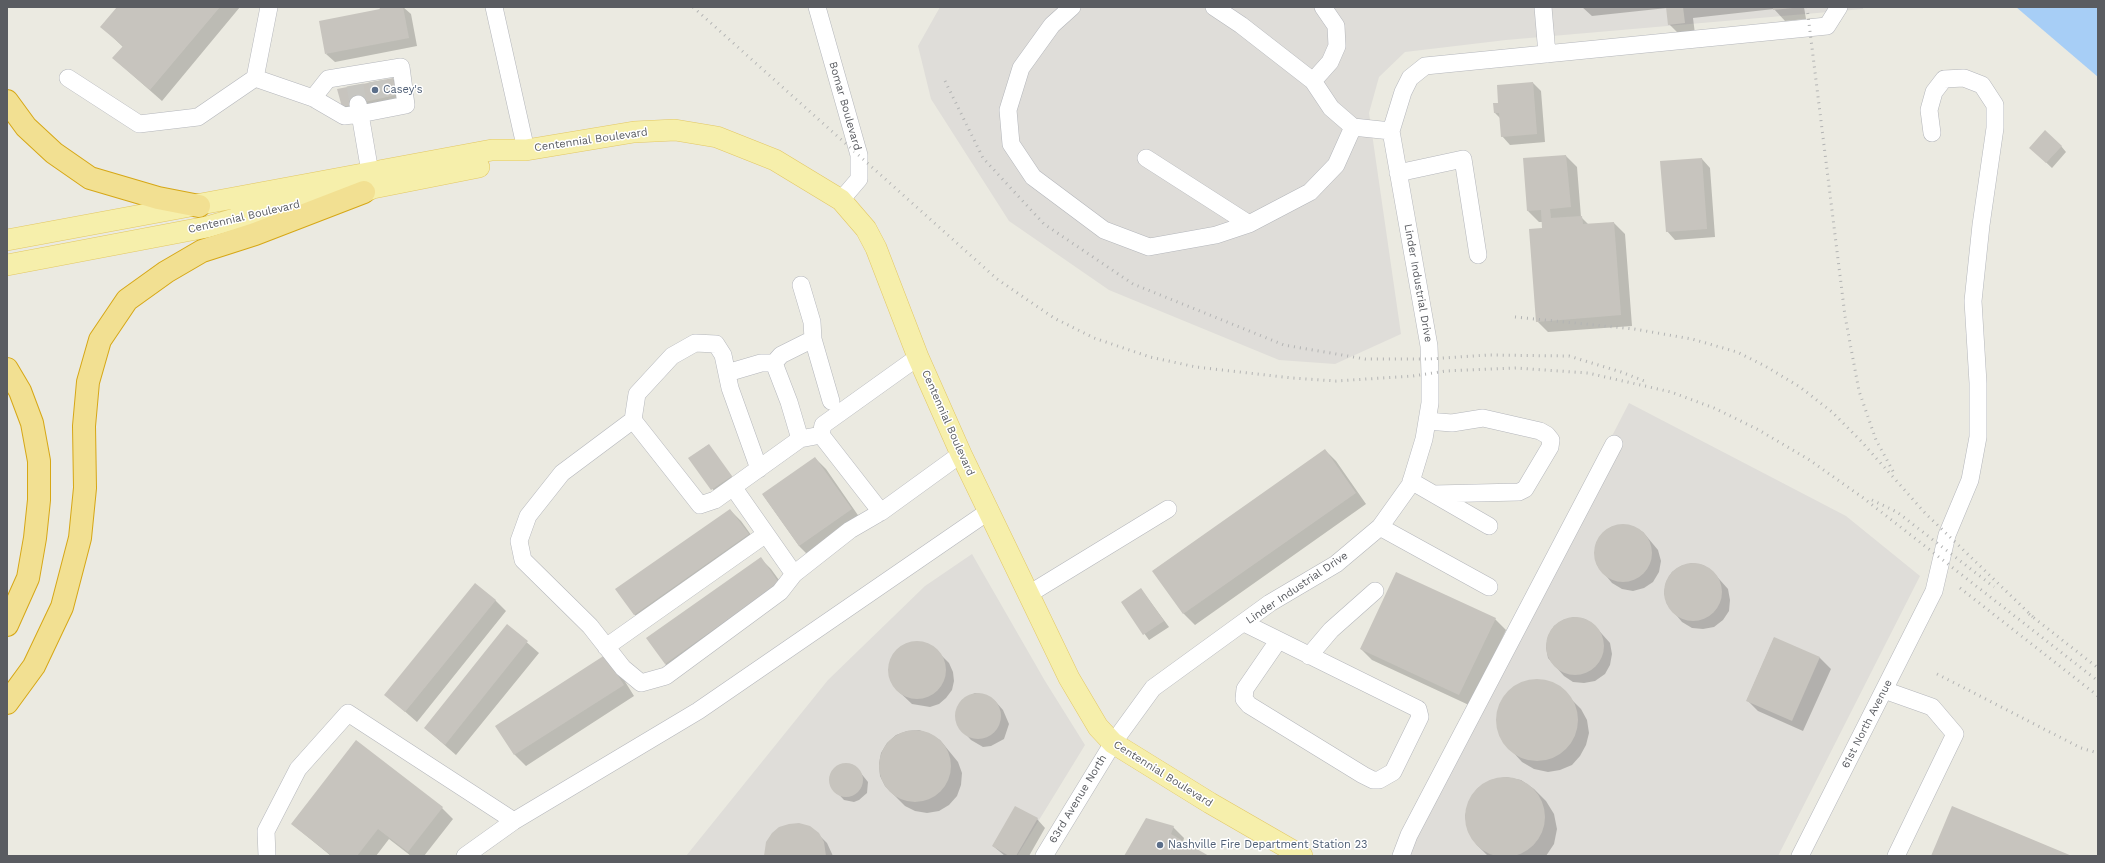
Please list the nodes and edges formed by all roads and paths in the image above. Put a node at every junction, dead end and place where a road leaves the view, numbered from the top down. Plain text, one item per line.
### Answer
1 (269, 7) edge
2 (494, 7) edge
3 (817, 7) edge
4 (1072, 7) edge
5 (1214, 7) edge
6 (1323, 7) edge
7 (1543, 7) edge
8 (1839, 7) edge
9 (1547, 54) junction
10 (68, 78) dead end
11 (255, 78) junction
12 (1312, 81) junction
13 (313, 98) junction
14 (7, 101) edge
15 (359, 109) junction
16 (1353, 127) junction
17 (1391, 130) junction
18 (1932, 133) dead end
19 (526, 150) junction
20 (1146, 158) dead end
21 (1398, 173) junction
22 (369, 185) junction
23 (841, 200) junction
24 (199, 206) junction
25 (1249, 224) junction
26 (7, 240) edge
27 (1478, 255) dead end
28 (7, 266) edge
29 (801, 285) dead end
30 (813, 339) junction
31 (918, 357) junction
32 (774, 363) junction
33 (7, 369) edge
34 (726, 373) junction
35 (831, 401) dead end
36 (633, 420) junction
37 (1427, 421) junction
38 (821, 435) junction
39 (800, 439) junction
40 (1614, 444) dead end
41 (962, 454) junction
42 (759, 469) junction
43 (1411, 481) junction
44 (733, 487) junction
45 (1434, 494) junction
46 (1168, 509) dead end
47 (989, 511) junction
48 (881, 512) junction
49 (1489, 526) dead end
50 (1380, 527) junction
51 (766, 534) junction
52 (794, 574) junction
53 (1489, 587) dead end
54 (1374, 591) dead end
55 (1029, 594) junction
56 (1244, 623) junction
57 (7, 625) edge
58 (1278, 641) junction
59 (606, 647) junction
60 (1309, 656) junction
61 (1884, 690) junction
62 (7, 703) edge
63 (1113, 743) junction
64 (514, 821) junction
65 (267, 856) edge
66 (465, 856) edge
67 (1044, 856) edge
68 (1302, 856) edge
69 (1401, 856) edge
70 (1800, 856) edge
71 (1896, 856) edge

1 - 11 street
2 - 19 street
3 - 23 street, Bomar Boulevard
4 - 25 street
5 - 12 street
6 - 12 street
7 - 9 street
8 - 9 street, Linder Industrial Drive
9 - 17 street, Linder Industrial Drive
10 - 11 street
11 - 13 street
12 - 16 street
13 - 15 street
13 - 15 street
14 - 24 highway
15 - 22 street
16 - 17 street
16 - 25 street
17 - 21 street, Linder Industrial Drive
18 - 61 street, 61st North Avenue
19 - 22 main road, Centennial Boulevard
19 - 23 main road, Centennial Boulevard
20 - 25 street
21 - 27 street
21 - 37 street, Linder Industrial Drive
22 - 24 main road, Centennial Boulevard
22 - 28 main road, Centennial Boulevard
22 - 62 highway
23 - 31 main road, Centennial Boulevard
24 - 26 main road, Centennial Boulevard
29 - 30 street
30 - 32 street
30 - 35 street
31 - 38 street
31 - 41 main road, Centennial Boulevard
32 - 34 street
32 - 39 street
33 - 57 highway
34 - 36 street
34 - 42 street
36 - 44 street
36 - 59 street
37 - 43 street, Linder Industrial Drive
37 - 45 street
38 - 39 street
38 - 48 street
39 - 42 street
40 - 69 street
41 - 47 main road, Centennial Boulevard
41 - 48 street
42 - 44 street
43 - 45 street
43 - 50 street, Linder Industrial Drive
44 - 51 street
45 - 49 street
46 - 55 street
47 - 55 main road, Centennial Boulevard
47 - 64 street
48 - 52 street
50 - 53 street
50 - 56 street, Linder Industrial Drive
51 - 52 street
51 - 59 street
52 - 59 street
54 - 60 street
55 - 63 main road, Centennial Boulevard
56 - 58 street
56 - 63 street, Linder Industrial Drive
58 - 60 street
58 - 60 street
61 - 70 street, 61st North Avenue
61 - 71 street
63 - 67 street, 63rd Avenue North
63 - 68 main road, Centennial Boulevard
64 - 65 street
64 - 66 street

